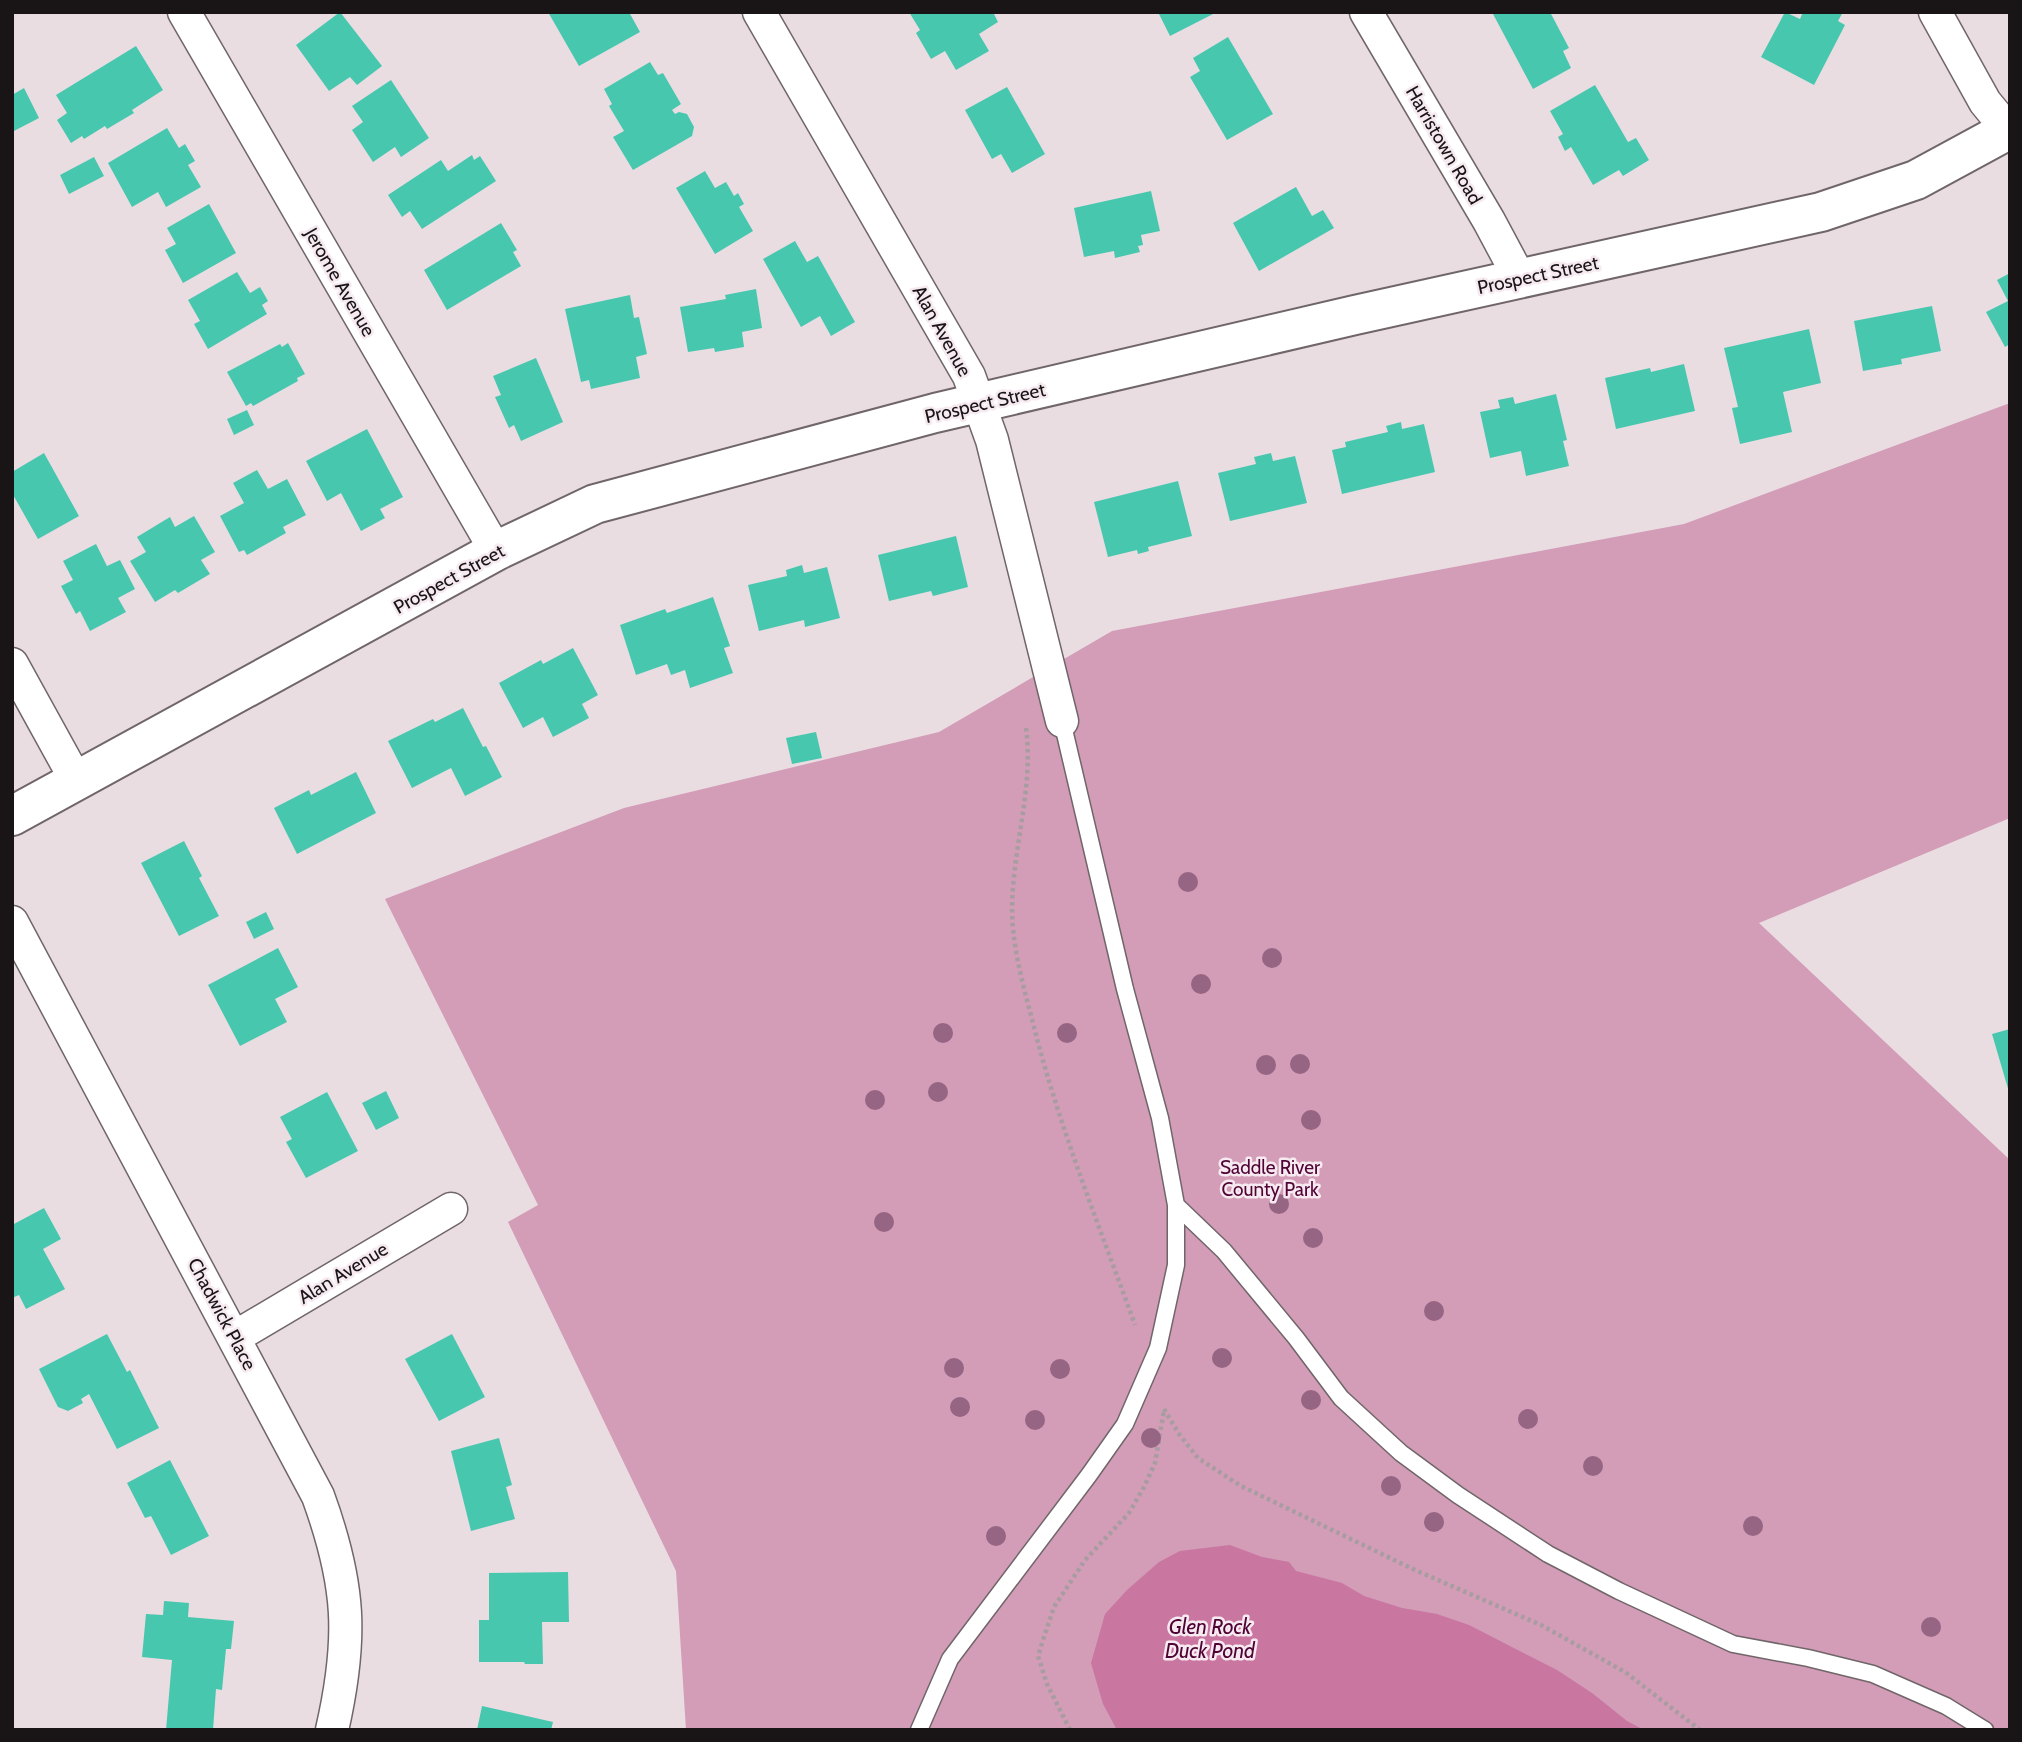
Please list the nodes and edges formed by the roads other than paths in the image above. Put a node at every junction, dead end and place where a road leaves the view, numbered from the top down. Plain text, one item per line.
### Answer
1 (184, 12) edge
2 (759, 12) edge
3 (1366, 12) edge
4 (1935, 12) edge
5 (2009, 130) edge
6 (1520, 279) junction
7 (979, 404) junction
8 (496, 551) junction
9 (12, 664) edge
10 (1062, 721) joint
11 (76, 780) junction
12 (12, 816) edge
13 (12, 922) edge
14 (1176, 1205) junction
15 (451, 1209) dead end
16 (235, 1337) junction
17 (332, 1730) edge
18 (919, 1730) edge
19 (1985, 1730) edge

1 - 8 street, Jerome Avenue
2 - 7 street, Alan Avenue
3 - 6 street, Harristown Road
4 - 5 street
5 - 6 main road, Prospect Street
6 - 7 main road, Prospect Street
7 - 8 main road, Prospect Street
7 - 10 street, Alan Avenue
8 - 11 main road, Prospect Street
9 - 11 street
10 - 14 lane
11 - 12 main road, Prospect Street
13 - 16 street, Chadwick Place
14 - 18 lane
14 - 19 lane
15 - 16 street, Alan Avenue
16 - 17 street, Chadwick Place

